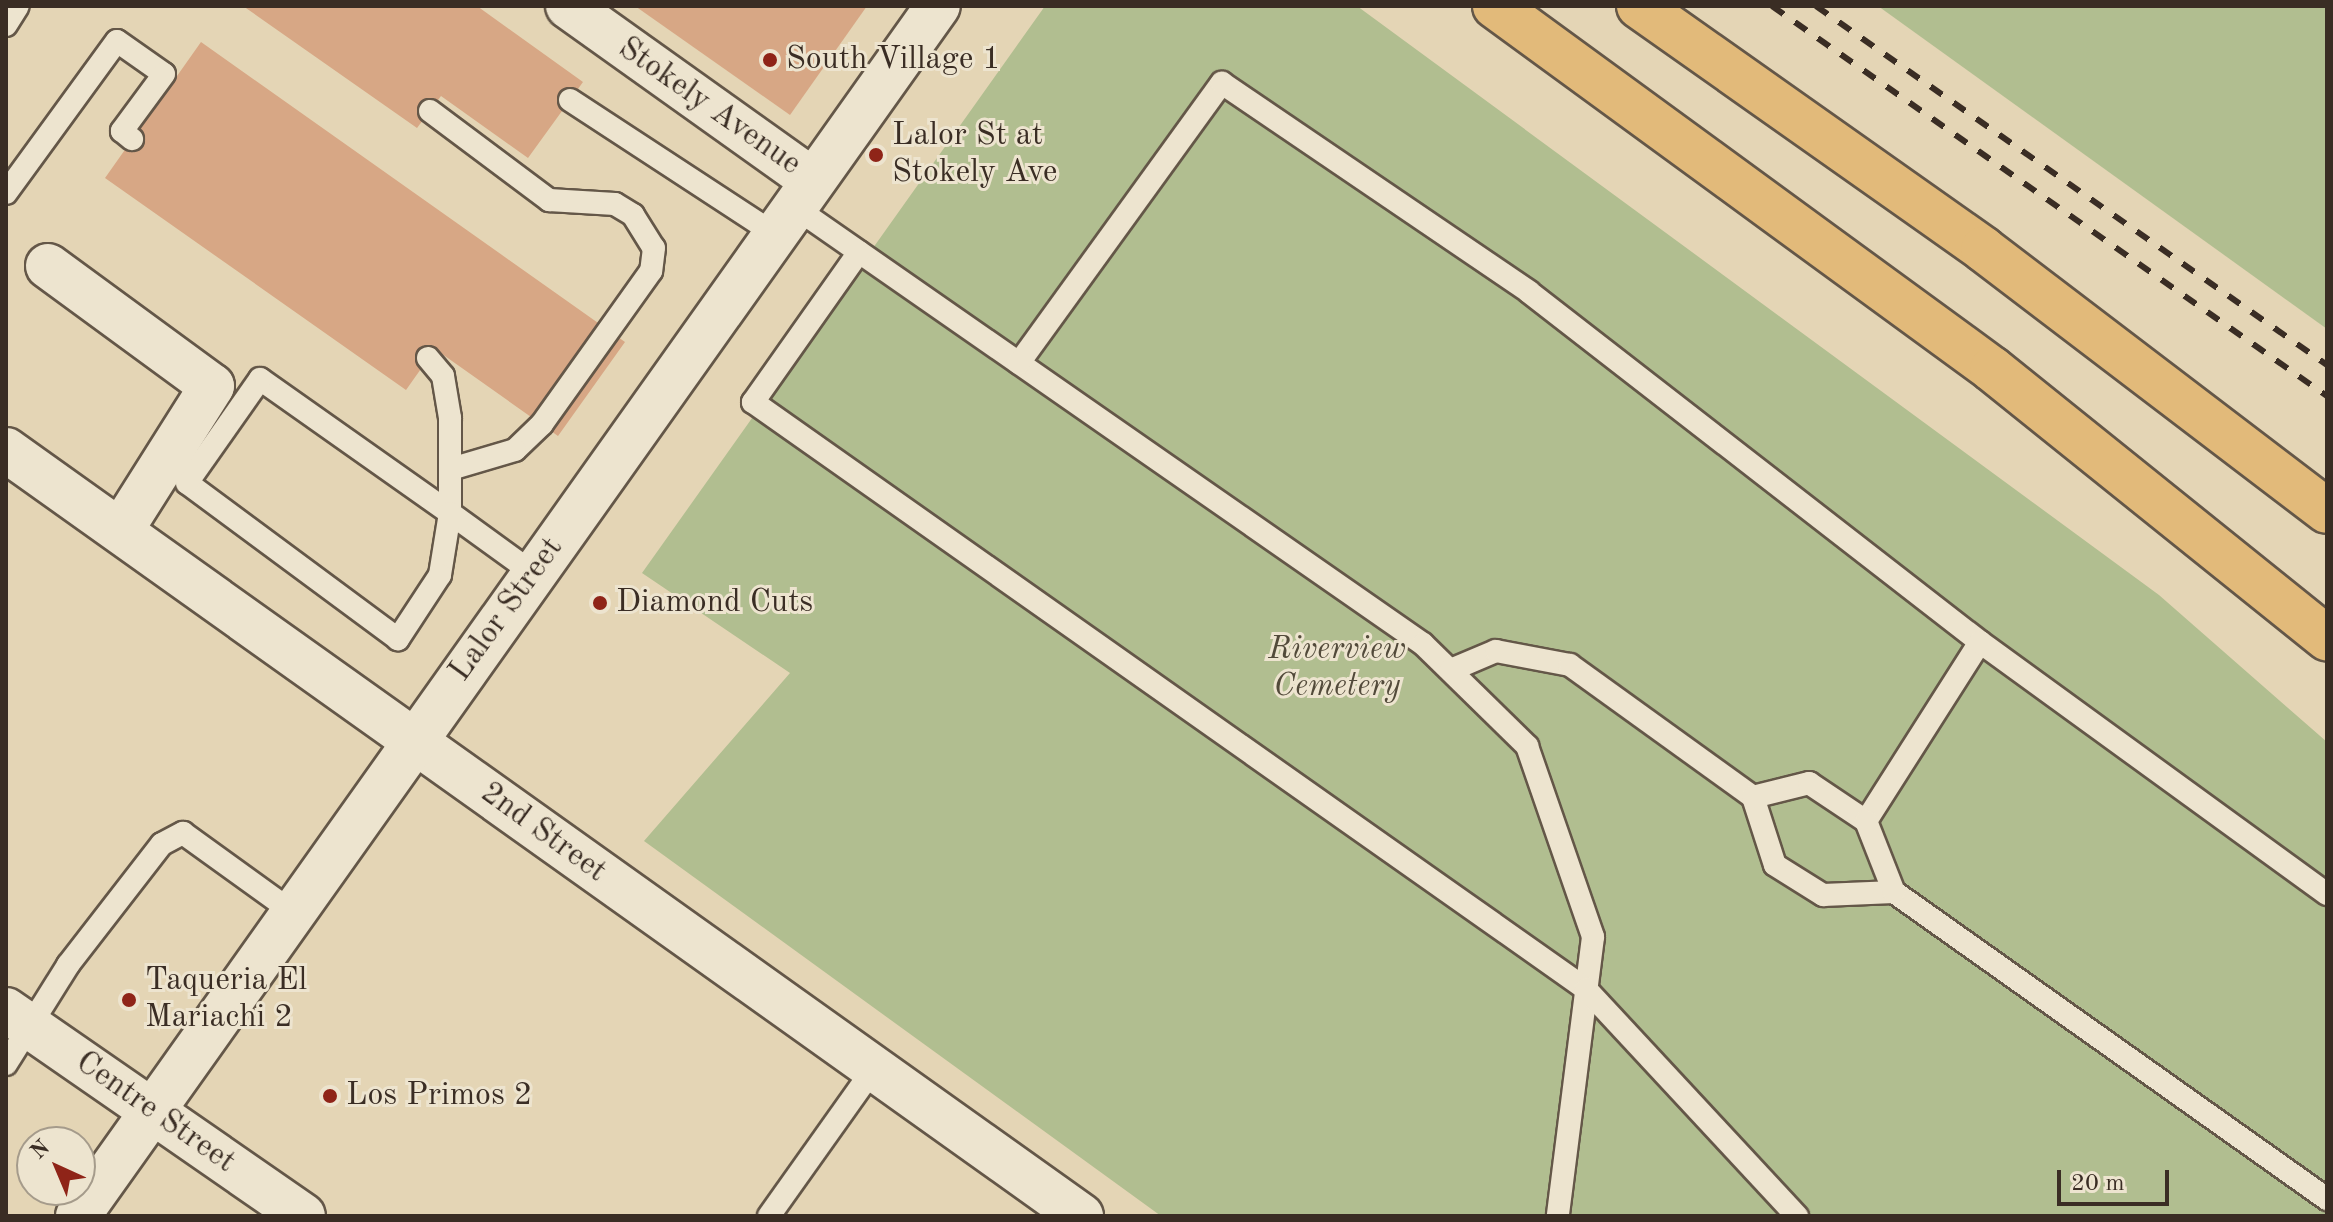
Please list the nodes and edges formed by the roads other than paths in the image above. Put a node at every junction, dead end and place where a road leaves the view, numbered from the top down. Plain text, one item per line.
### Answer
1 (18, 6) edge
2 (568, 6) edge
3 (938, 6) edge
4 (1495, 6) edge
5 (1639, 6) edge
6 (6, 25) edge
7 (570, 100) dead end
8 (430, 111) dead end
9 (132, 139) dead end
10 (6, 193) edge
11 (793, 207) junction
12 (859, 252) junction
13 (48, 266) dead end
14 (428, 358) dead end
15 (1019, 363) junction
16 (6, 450) edge
17 (451, 469) junction
18 (2327, 511) edge
19 (450, 513) junction
20 (121, 530) junction
21 (533, 573) junction
22 (2327, 638) edge
23 (1980, 642) junction
24 (1451, 670) junction
25 (412, 738) junction
26 (1753, 797) junction
27 (1866, 821) junction
28 (1894, 892) junction
29 (2327, 894) edge
30 (294, 913) junction
31 (1586, 989) junction
32 (18, 1019) edge
33 (6, 1064) edge
34 (874, 1068) junction
35 (153, 1110) junction
36 (2327, 1199) edge
37 (78, 1216) edge
38 (303, 1216) edge
39 (769, 1216) edge
40 (1081, 1216) edge
41 (1558, 1216) edge
42 (1797, 1216) edge

1 - 6 lane
2 - 11 street, Stokely Avenue
3 - 11 street, Lalor Street
4 - 22 highway
5 - 18 highway
7 - 11 lane
8 - 17 lane
9 - 10 lane
11 - 12 lane
11 - 21 street, Lalor Street
12 - 15 lane
12 - 31 lane
13 - 20 street
14 - 17 lane
15 - 23 lane
15 - 24 lane
16 - 20 street, 2nd Street
17 - 19 lane
19 - 19 lane
19 - 21 lane
20 - 25 street, 2nd Street
21 - 25 street, Lalor Street
23 - 27 lane
23 - 29 lane
24 - 26 lane
24 - 31 lane
25 - 30 street, Lalor Street
25 - 34 street, 2nd Street
26 - 27 lane
26 - 28 lane
27 - 28 lane
28 - 36 lane
30 - 32 lane
30 - 35 street, Lalor Street
31 - 41 lane
31 - 42 lane
32 - 33 lane
32 - 35 street, Centre Street
34 - 39 lane
34 - 40 street, 2nd Street
35 - 37 street, Lalor Street
35 - 38 street, Centre Street

